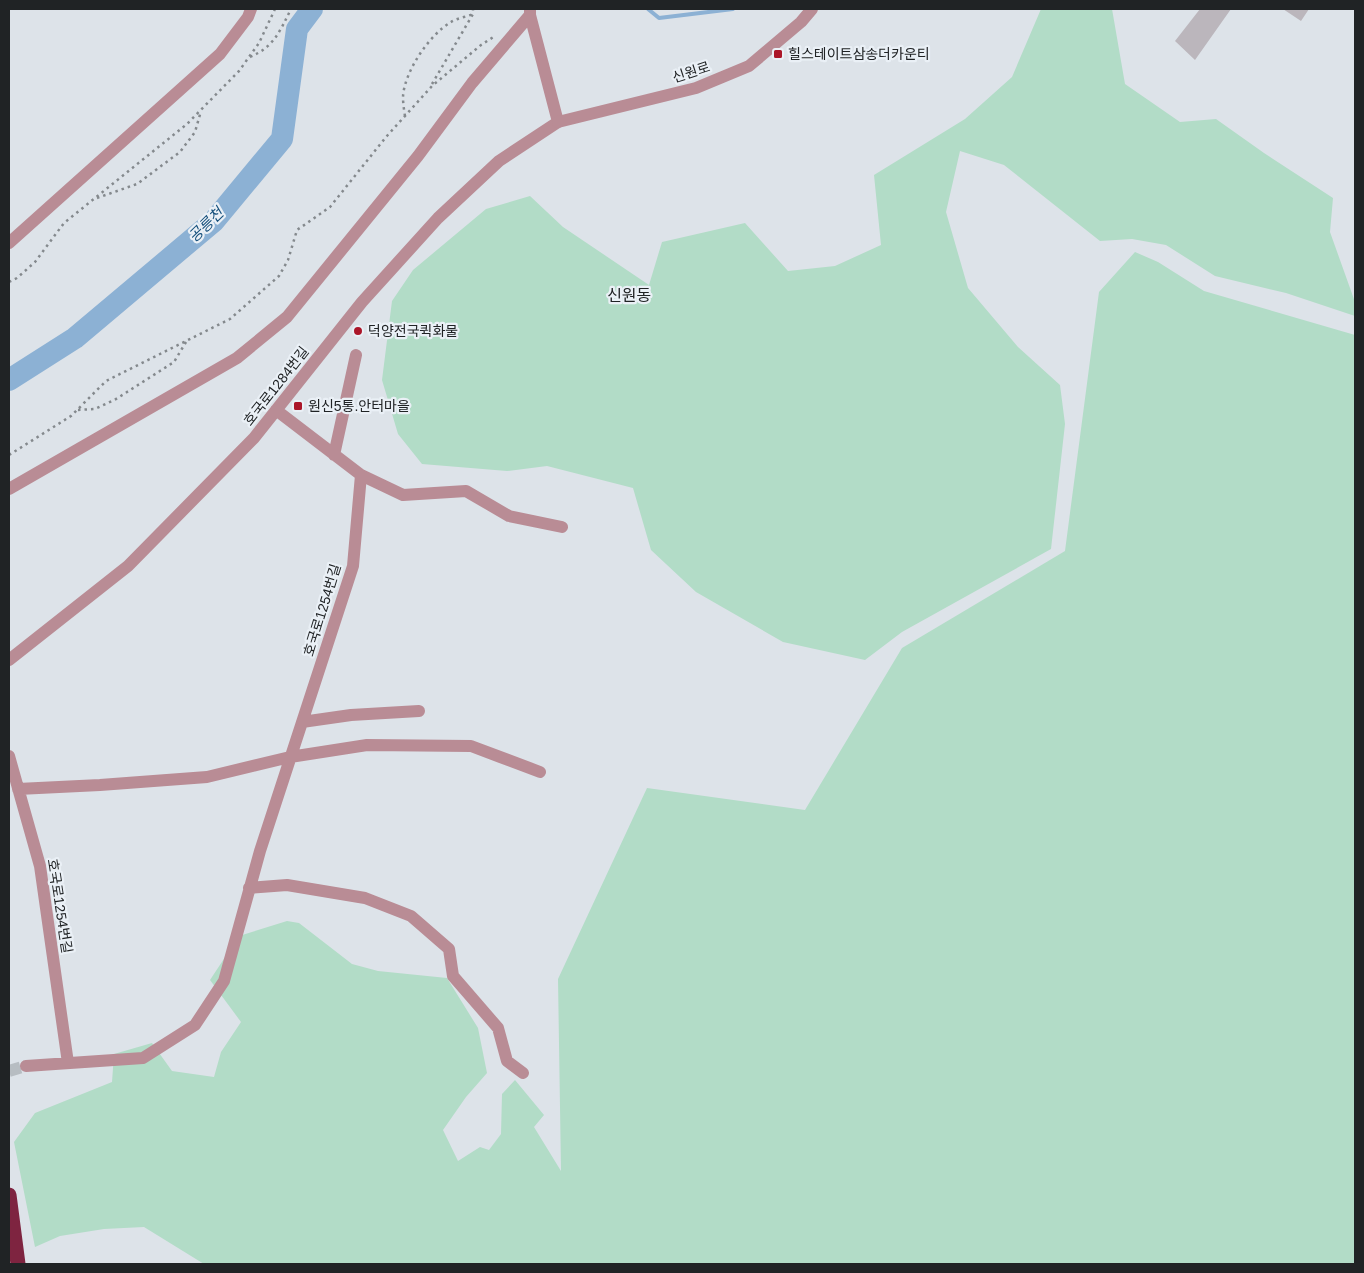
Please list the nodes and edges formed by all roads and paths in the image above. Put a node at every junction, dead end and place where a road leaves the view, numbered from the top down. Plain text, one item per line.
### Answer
1 (252, 9) edge
2 (275, 9) edge
3 (291, 9) edge
4 (473, 9) edge
5 (812, 9) edge
6 (530, 12) edge
7 (473, 14) junction
8 (498, 34) dead end
9 (249, 57) junction
10 (432, 86) junction
11 (201, 109) junction
12 (405, 116) junction
13 (558, 122) junction
14 (94, 199) junction
15 (9, 243) edge
16 (9, 282) edge
17 (186, 340) junction
18 (356, 355) dead end
19 (77, 410) junction
20 (276, 410) junction
21 (9, 454) edge
22 (334, 455) junction
23 (361, 475) junction
24 (9, 489) edge
25 (562, 527) dead end
26 (9, 660) edge
27 (419, 712) dead end
28 (302, 722) junction
29 (9, 756) edge
30 (290, 757) junction
31 (540, 772) dead end
32 (18, 789) junction
33 (249, 888) junction
34 (68, 1063) junction
35 (26, 1066) tunnel mouth
36 (523, 1073) dead end
37 (9, 1195) edge
38 (18, 1264) edge

1 - 15 street
2 - 9 path
3 - 9 path
4 - 7 path
5 - 13 street, 신원로
6 - 13 street
6 - 24 street
7 - 10 path
7 - 12 path
8 - 10 path
9 - 11 path
10 - 12 path
11 - 14 path
11 - 14 path
12 - 17 path
13 - 20 street, 호국로1284번길
14 - 16 path
17 - 19 path
17 - 19 path
18 - 22 street
19 - 21 path
20 - 22 street
20 - 26 street, 호국로1284번길
22 - 23 street
23 - 25 street
23 - 28 street, 호국로1254번길
27 - 28 street
28 - 30 street, 호국로1254번길
29 - 32 street, 호국로1254번길
30 - 31 street
30 - 32 street
30 - 33 street, 호국로1254번길
32 - 34 street, 호국로1254번길
33 - 34 street, 호국로1254번길
33 - 36 street
34 - 35 street, 호국로1254번길
37 - 38 highway

